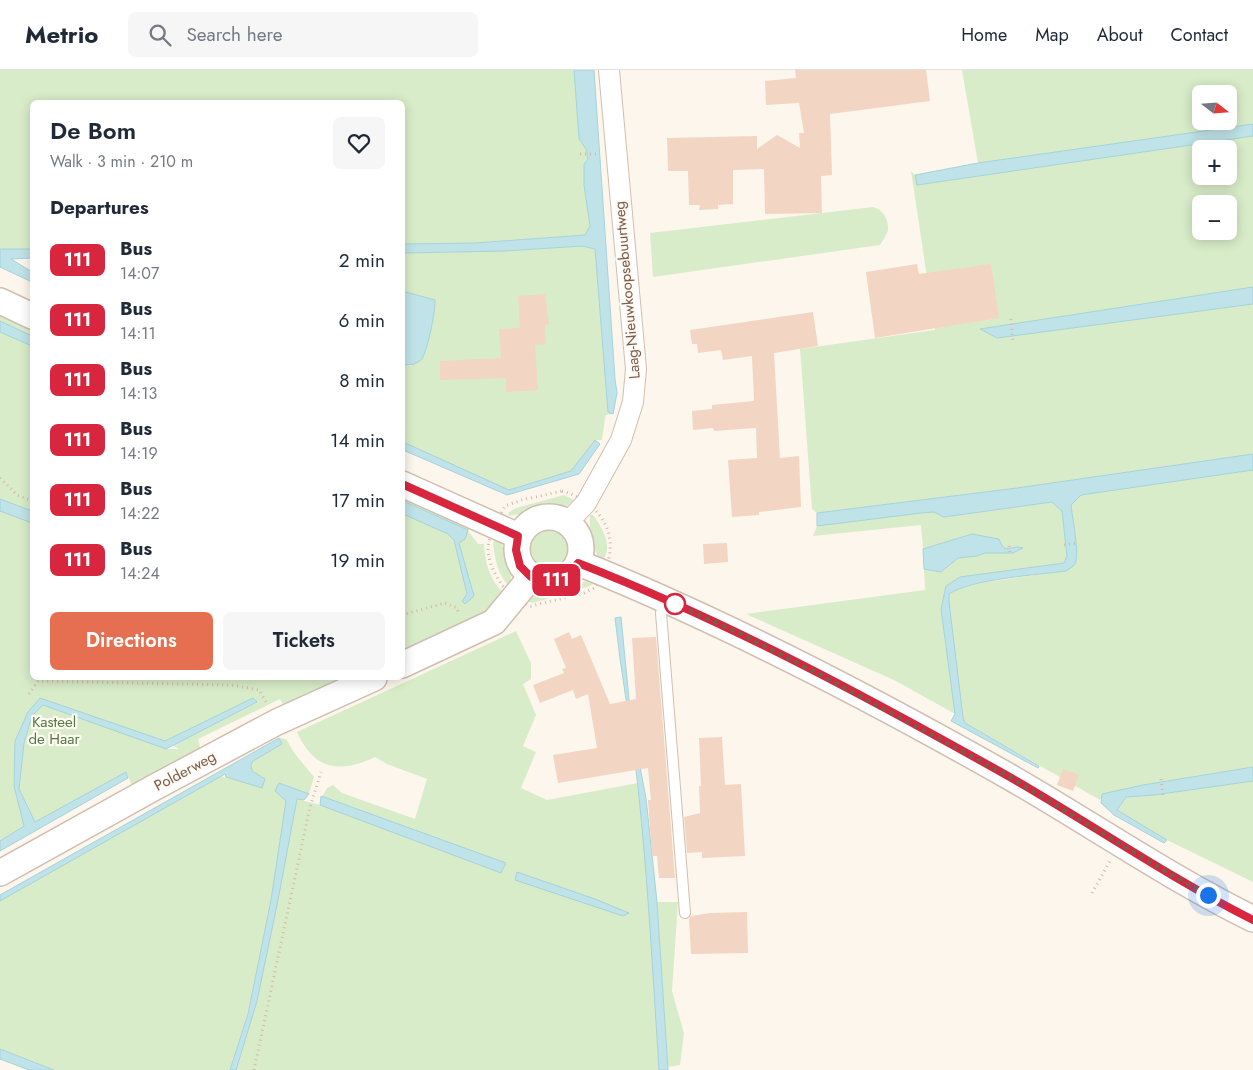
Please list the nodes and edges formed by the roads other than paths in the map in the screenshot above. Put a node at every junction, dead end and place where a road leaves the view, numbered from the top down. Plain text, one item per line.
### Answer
1 (609, 70) edge
2 (0, 301) edge
3 (30, 315) edge
4 (405, 485) edge
5 (568, 522) junction
6 (518, 536) junction
7 (578, 563) junction
8 (531, 577) junction
9 (666, 600) junction
10 (405, 664) edge
11 (370, 680) edge
12 (0, 873) edge
13 (685, 913) dead end
14 (1253, 920) edge

1 - 5 street, Laag-Nieuwkoopsebuurtweg
2 - 3 street
4 - 6 street
5 - 6 street
5 - 7 street
6 - 8 street
7 - 8 street
7 - 9 street
8 - 10 street
9 - 13 lane
9 - 14 street
11 - 12 street, Polderweg

